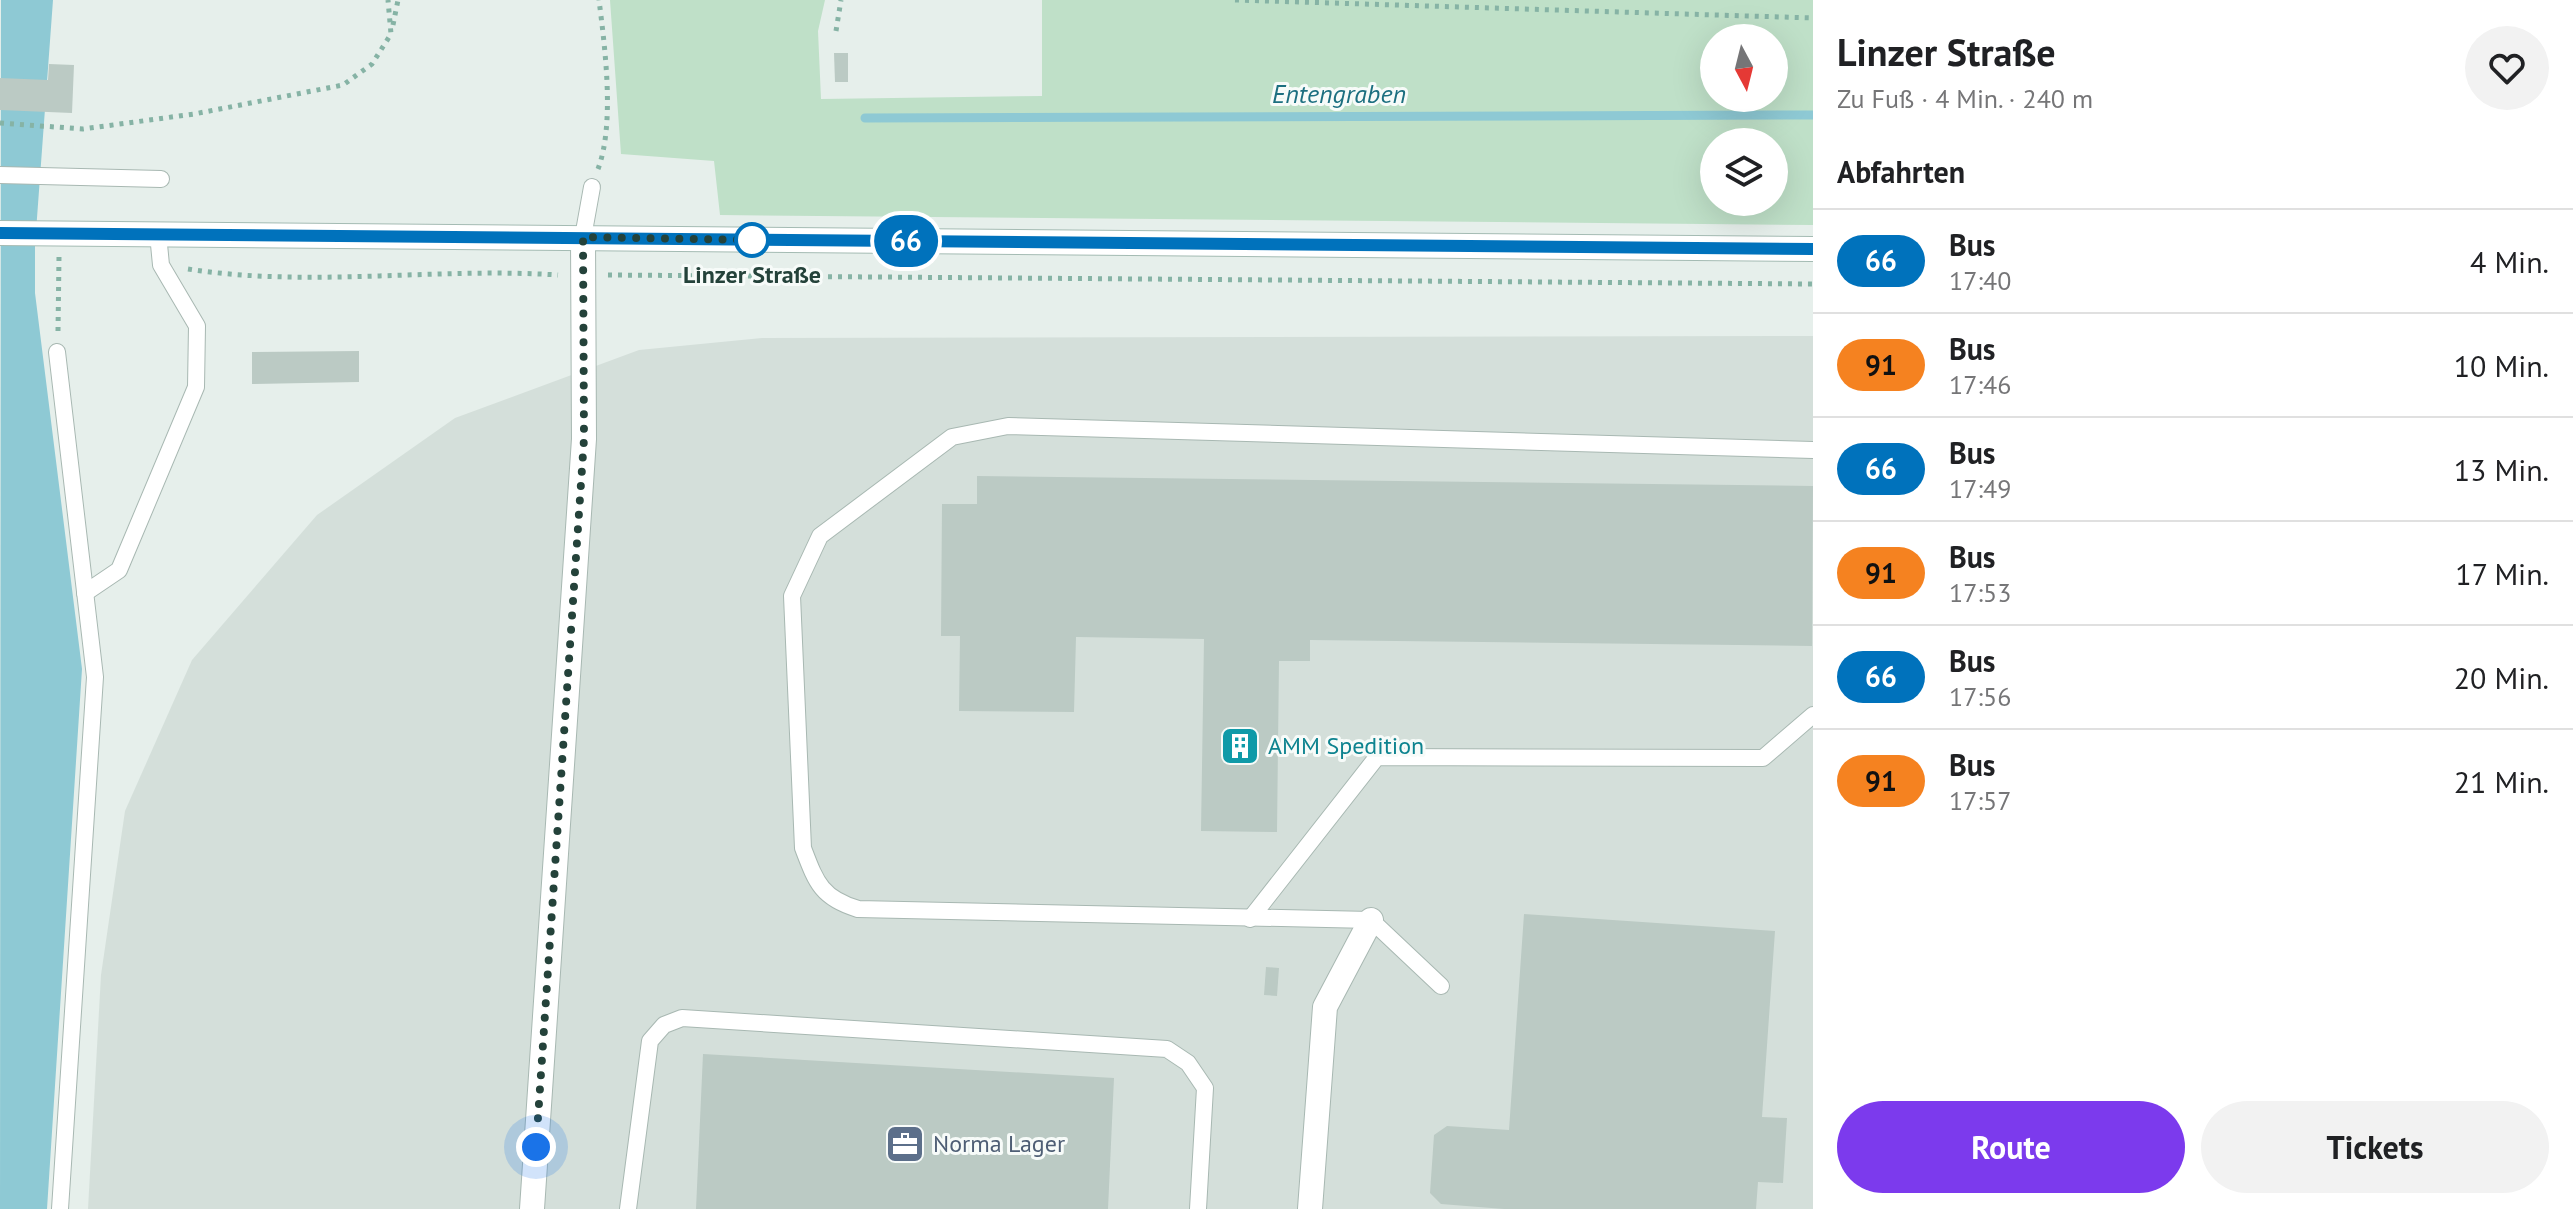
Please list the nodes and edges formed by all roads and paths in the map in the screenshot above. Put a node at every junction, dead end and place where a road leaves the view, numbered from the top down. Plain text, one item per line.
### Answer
1 (388, 0) edge
2 (398, 0) edge
3 (599, 0) edge
4 (841, 0) edge
5 (1235, 0) edge
6 (1813, 18) edge
7 (836, 31) dead end
8 (391, 34) junction
9 (0, 123) edge
10 (0, 175) edge
11 (161, 179) dead end
12 (592, 187) joint
13 (0, 233) edge
14 (158, 234) junction
15 (583, 237) junction
16 (1813, 249) edge
17 (73, 257) dead end
18 (161, 265) junction
19 (583, 276) junction
20 (1813, 284) edge
21 (57, 352) joint
22 (1813, 450) edge
23 (85, 593) junction
24 (1813, 715) edge
25 (1250, 919) junction
26 (1371, 920) junction
27 (1441, 986) dead end
28 (60, 1209) edge
29 (532, 1209) edge
30 (628, 1209) edge
31 (1198, 1209) edge
32 (1310, 1209) edge

1 - 8 path
2 - 8 path
3 - 12 path
4 - 7 path
5 - 6 path
8 - 9 path
10 - 11 lane
12 - 15 lane
13 - 14 main road
14 - 15 main road
14 - 18 lane
15 - 16 main road
15 - 19 main road
17 - 21 path
18 - 19 path
18 - 23 lane
19 - 20 path
19 - 29 main road
21 - 23 lane
22 - 25 lane
23 - 28 lane
24 - 25 lane
25 - 26 lane
26 - 27 lane
26 - 32 main road
30 - 31 lane

